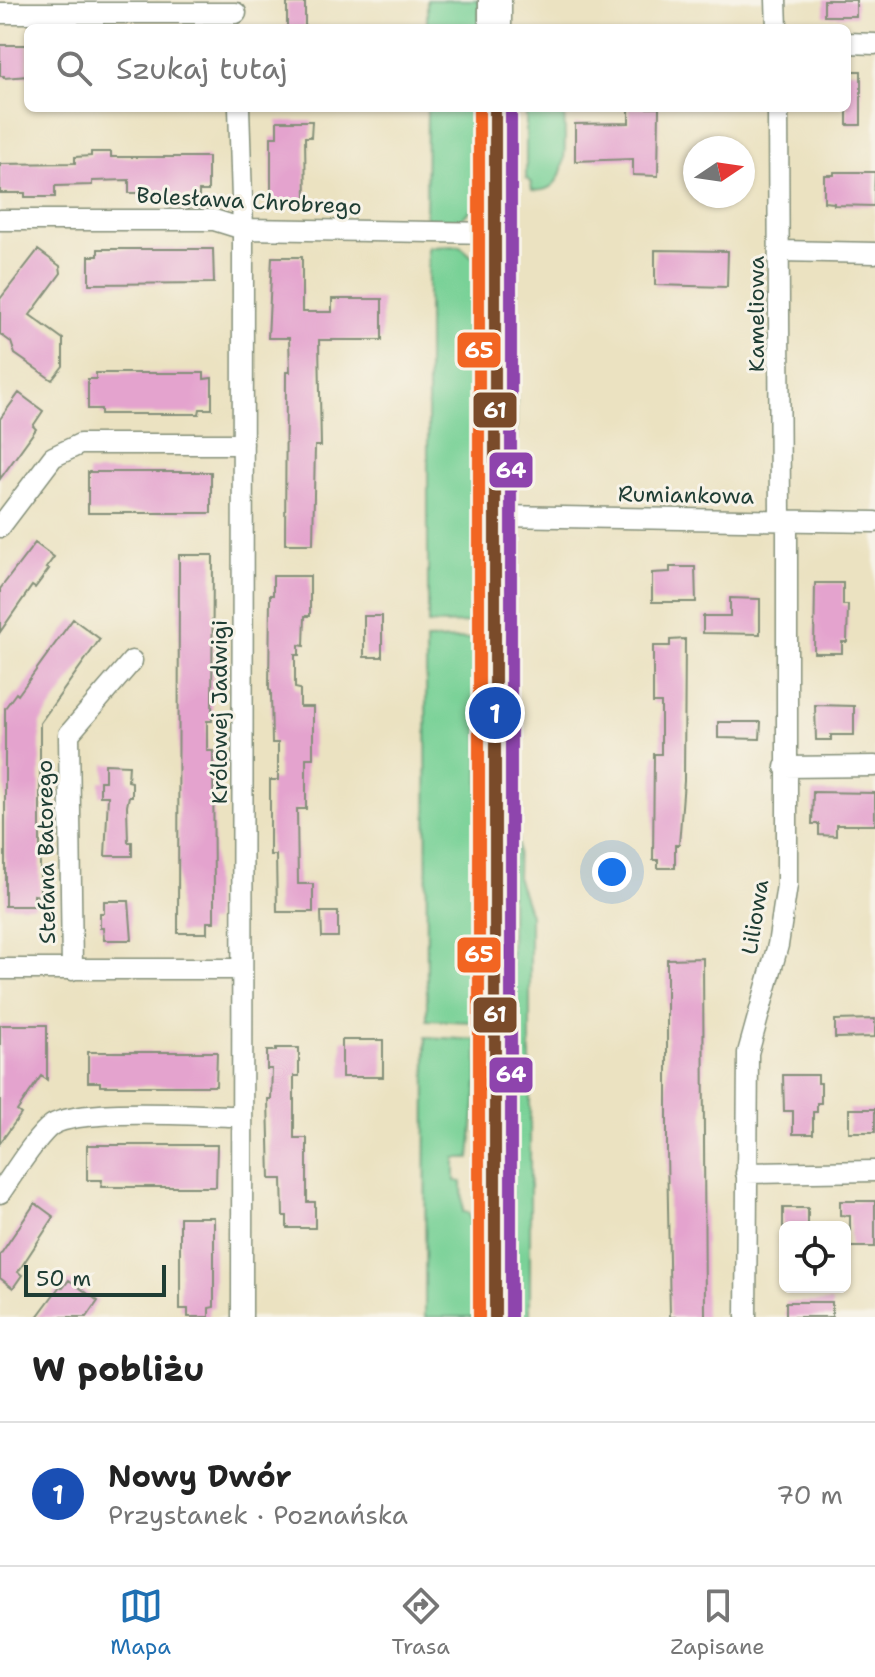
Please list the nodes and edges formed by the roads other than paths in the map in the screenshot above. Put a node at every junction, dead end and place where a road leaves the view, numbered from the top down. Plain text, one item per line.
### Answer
1 (495, 0) edge
2 (776, 0) edge
3 (37, 6) edge
4 (0, 13) edge
5 (236, 14) edge
6 (495, 24) edge
7 (777, 24) edge
8 (851, 43) edge
9 (875, 44) edge
10 (239, 112) edge
11 (495, 112) edge
12 (778, 112) edge
13 (3, 224) edge
14 (243, 229) junction
15 (495, 233) junction
16 (781, 251) junction
17 (875, 253) edge
18 (243, 444) junction
19 (496, 516) junction
20 (783, 520) junction
21 (875, 522) edge
22 (0, 527) edge
23 (132, 661) dead end
24 (875, 766) edge
25 (785, 767) junction
26 (0, 969) edge
27 (242, 969) junction
28 (72, 970) junction
29 (241, 1116) junction
30 (875, 1171) edge
31 (746, 1173) junction
32 (0, 1193) edge
33 (242, 1317) edge
34 (495, 1317) edge
35 (746, 1317) edge

1 - 6 main road
2 - 7 street
3 - 4 street
3 - 5 street
8 - 9 street
10 - 14 street, Królowej Jadwigi
11 - 15 main road
12 - 16 street, Kameliowa
13 - 14 street, Bolesława Chrobrego
14 - 15 street, Bolesława Chrobrego
14 - 18 street, Królowej Jadwigi
15 - 19 main road
16 - 17 street
16 - 20 street, Kameliowa
18 - 22 street
18 - 27 street, Królowej Jadwigi
19 - 20 street, Rumiankowa
19 - 34 main road
20 - 21 street, Rumiankowa
20 - 25 street, Liliowa
23 - 28 street, Stefana Batorego
24 - 25 street
25 - 31 street, Liliowa
26 - 28 street
27 - 28 street
27 - 29 street, Królowej Jadwigi
29 - 32 street
29 - 33 street, Królowej Jadwigi
30 - 31 street
31 - 35 street, Liliowa

